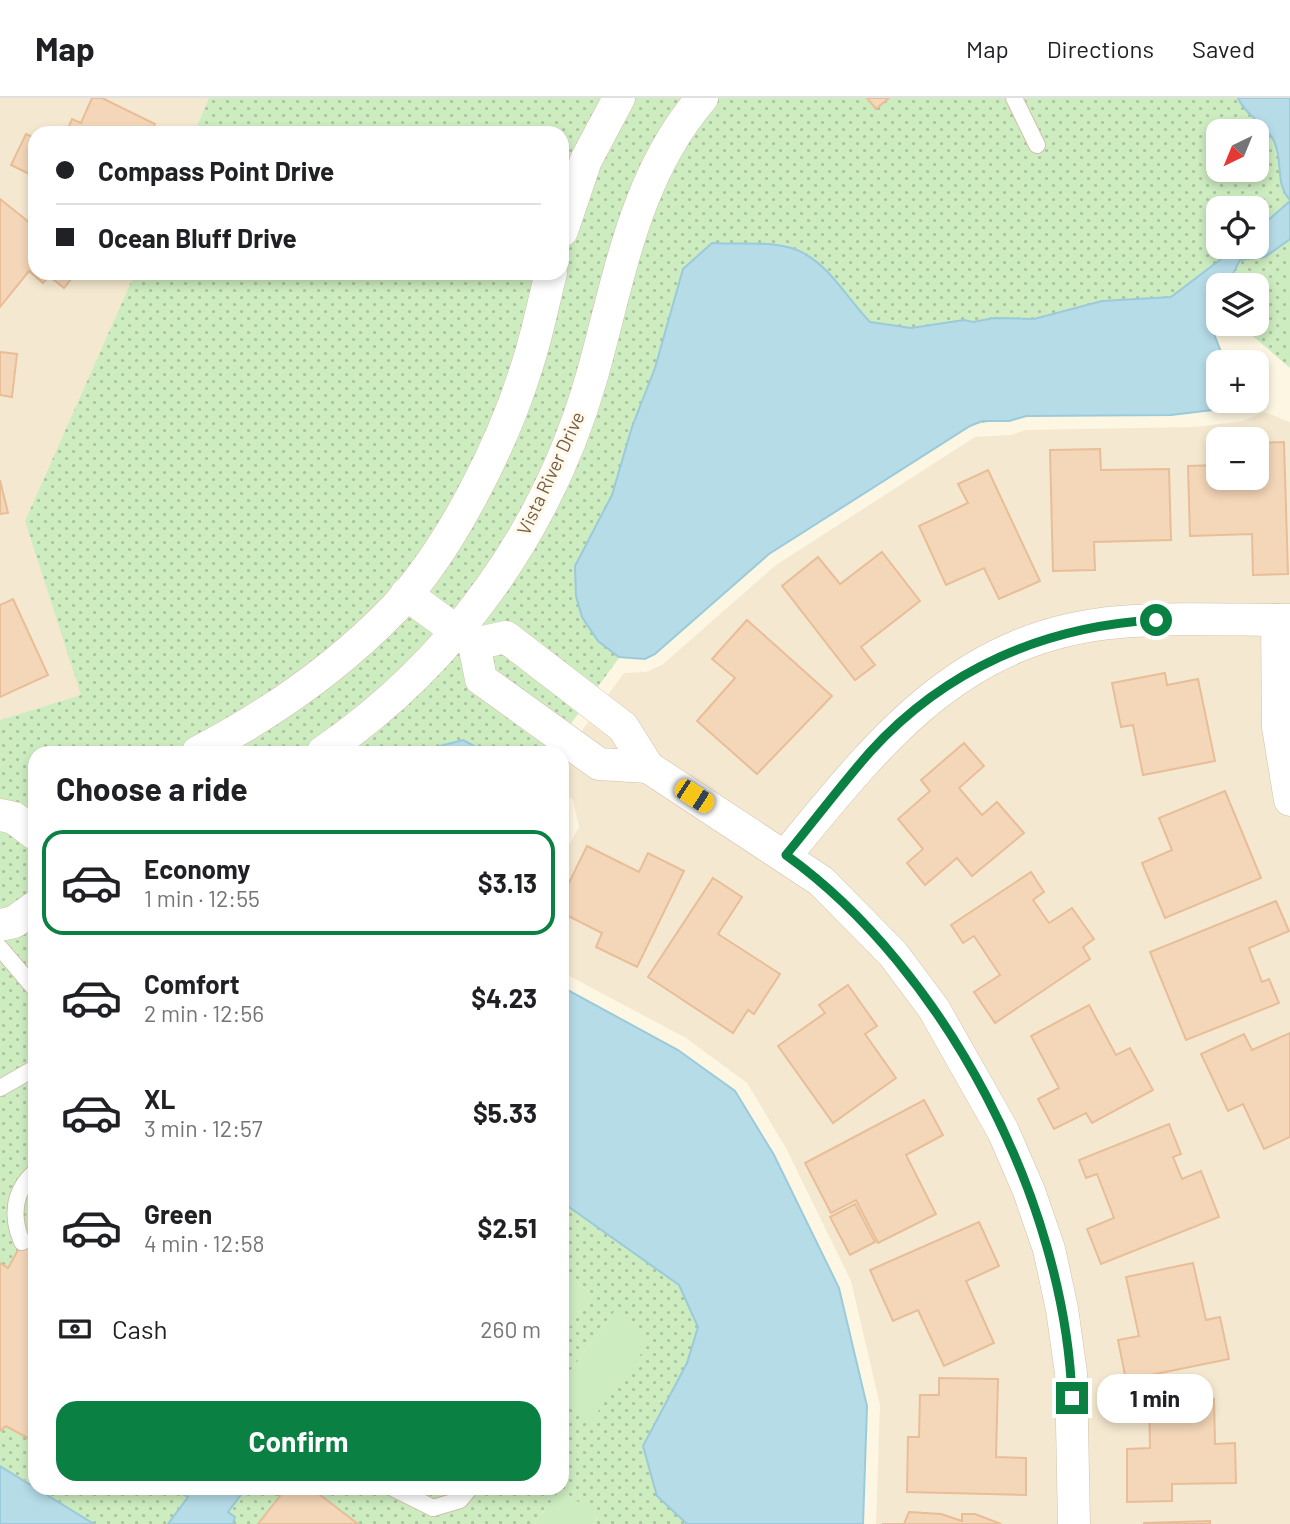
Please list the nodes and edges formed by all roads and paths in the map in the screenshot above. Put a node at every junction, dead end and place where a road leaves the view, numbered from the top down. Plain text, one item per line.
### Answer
1 (619, 98) edge
2 (702, 98) edge
3 (1014, 98) edge
4 (1037, 145) dead end
5 (569, 210) edge
6 (549, 280) edge
7 (406, 594) junction
8 (1284, 620) edge
9 (465, 639) junction
10 (568, 684) junction
11 (540, 721) junction
12 (208, 746) edge
13 (331, 746) edge
14 (649, 767) junction
15 (1290, 800) edge
16 (786, 855) junction
17 (28, 912) edge
18 (0, 925) edge
19 (0, 948) edge
20 (28, 981) edge
21 (28, 1072) edge
22 (0, 1088) edge
23 (28, 1180) edge
24 (22, 1242) dead end
25 (407, 1495) edge
26 (464, 1495) edge
27 (1073, 1524) edge

1 - 5 street
2 - 9 street, Vista River Drive
3 - 4 lane
6 - 7 street
7 - 9 street
7 - 12 street
8 - 15 street
8 - 16 street
9 - 10 street
9 - 11 street
9 - 13 street, Vista River Drive
10 - 11 street
10 - 14 street
11 - 14 street
14 - 16 street
16 - 27 street
17 - 18 street
19 - 20 lane
21 - 22 lane
23 - 24 lane
25 - 26 lane

